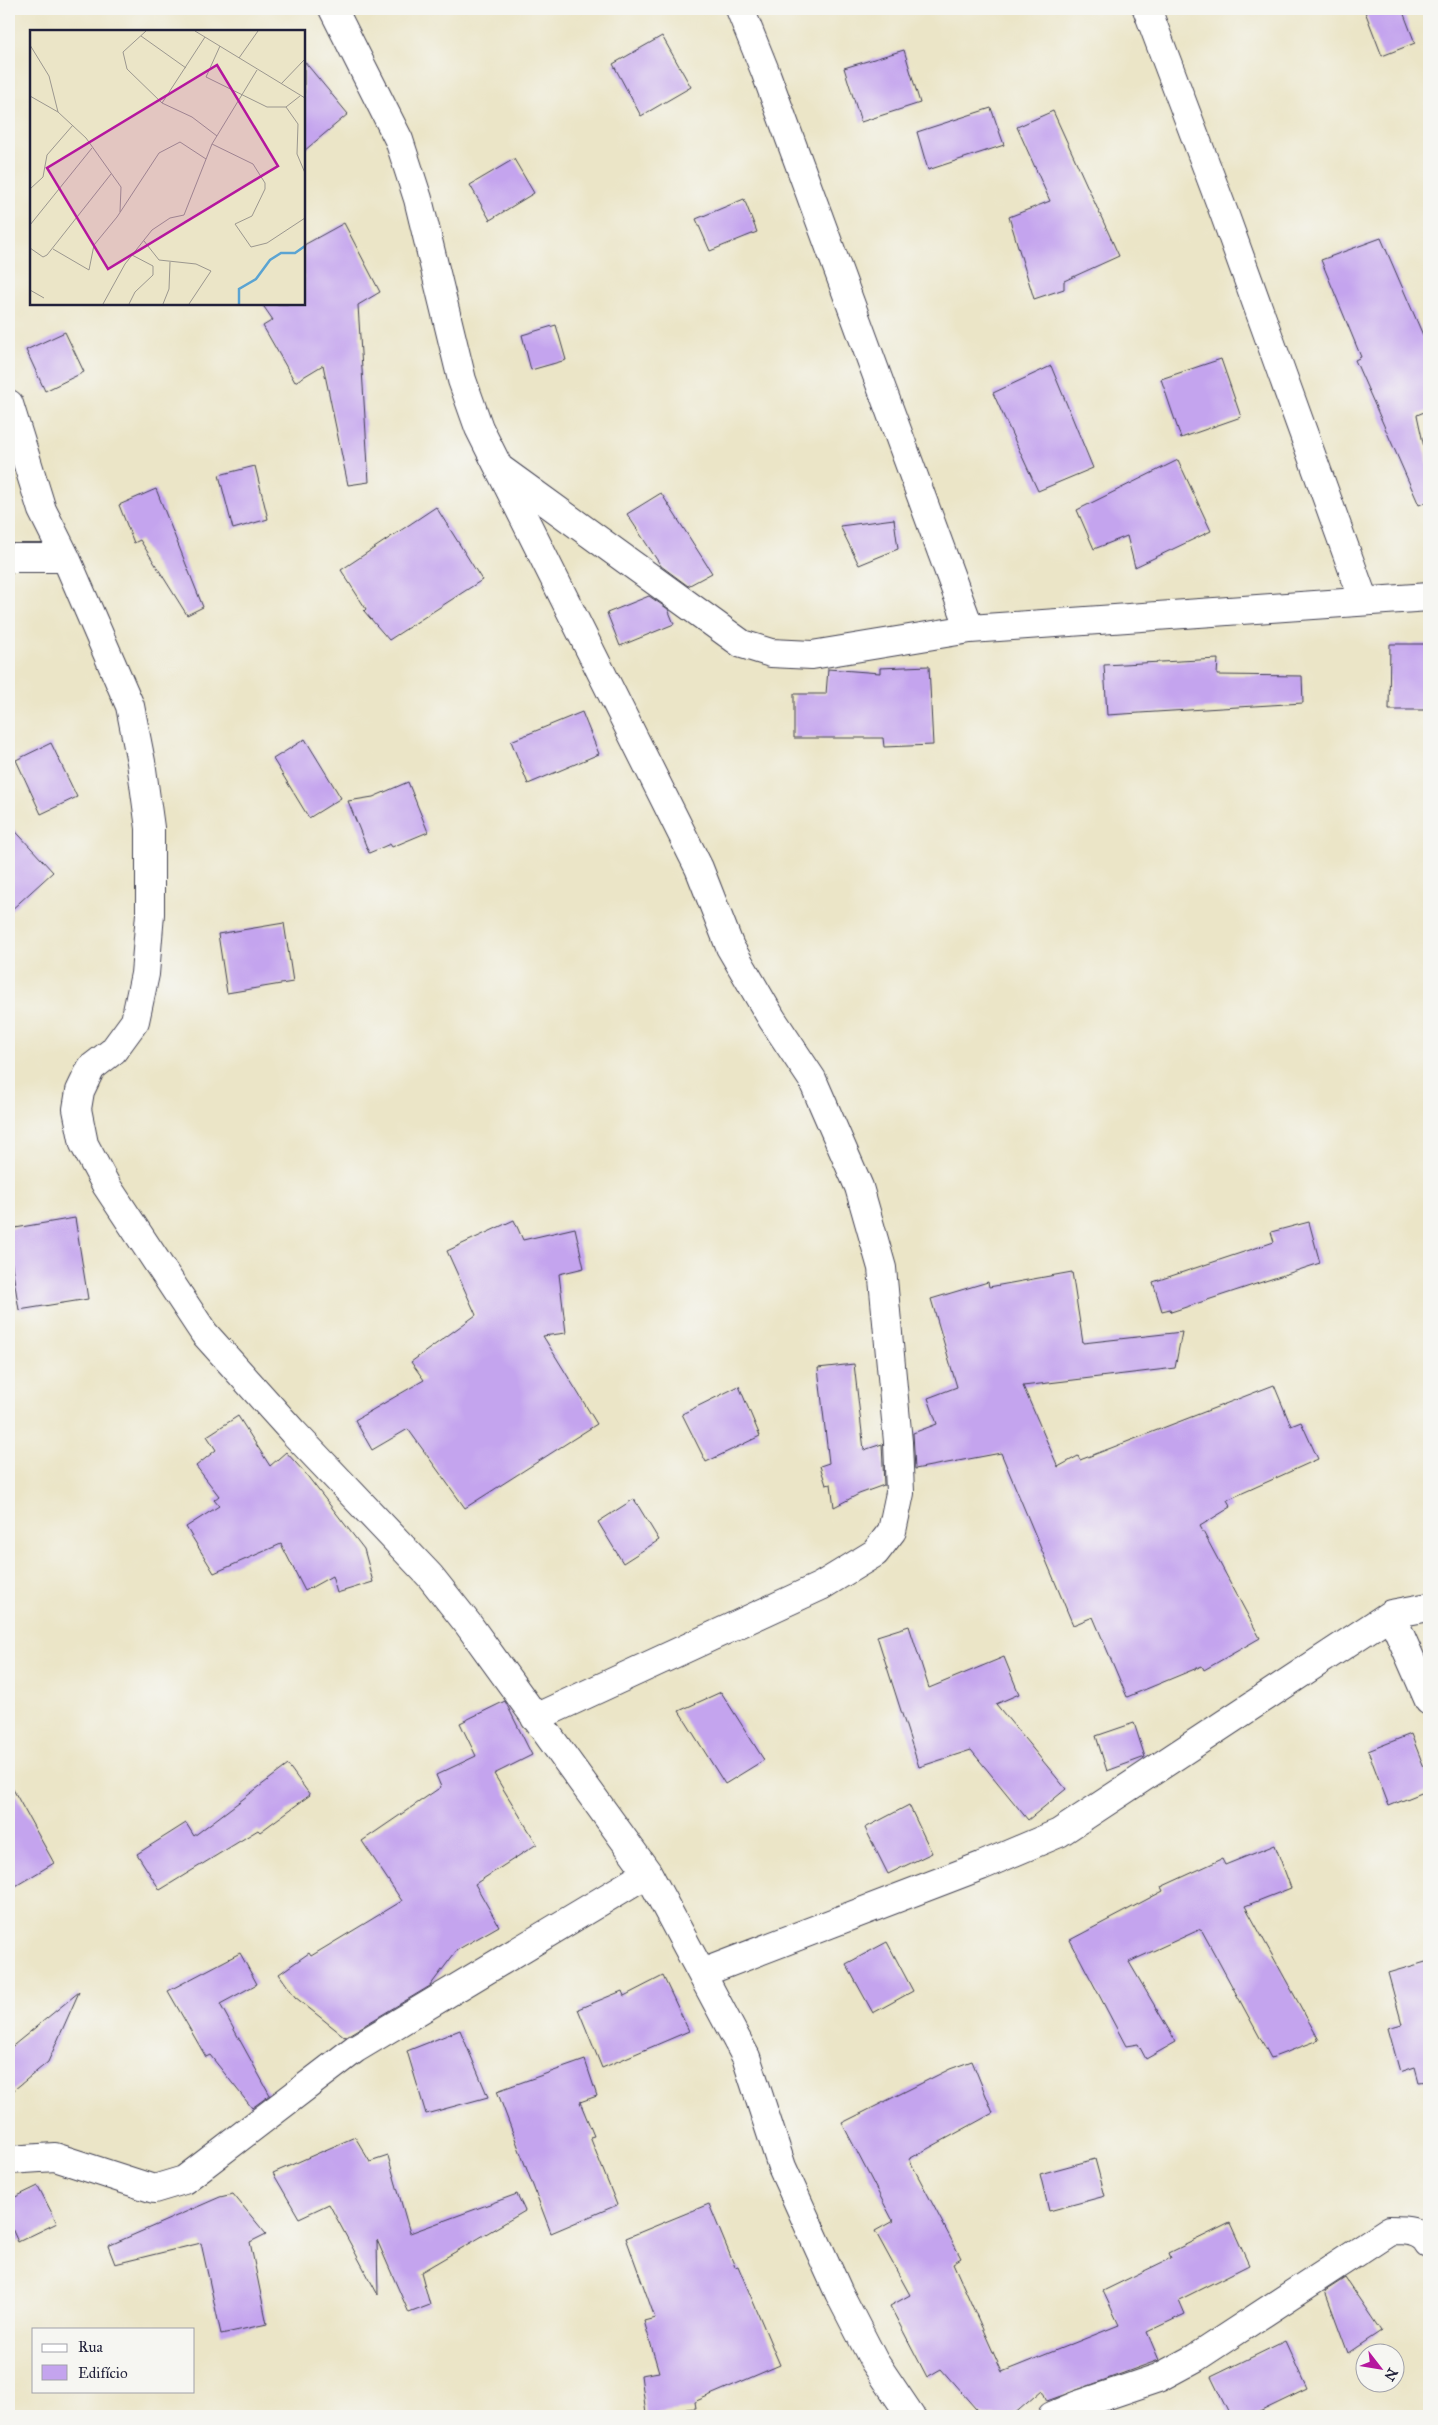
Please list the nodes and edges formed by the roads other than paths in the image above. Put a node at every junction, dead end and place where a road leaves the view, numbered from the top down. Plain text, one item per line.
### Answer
1 (333, 9) edge
2 (740, 9) edge
3 (1148, 9) edge
4 (9, 404) edge
5 (499, 467) junction
6 (9, 558) edge
7 (66, 558) junction
8 (1429, 597) edge
9 (1364, 601) junction
10 (970, 629) junction
11 (1429, 1607) edge
12 (1391, 1614) junction
13 (1429, 1701) edge
14 (535, 1718) junction
15 (648, 1873) junction
16 (702, 1973) junction
17 (9, 2160) edge
18 (1429, 2244) edge
19 (911, 2416) edge
20 (1052, 2416) edge

1 - 5 street
2 - 10 street
3 - 9 street
4 - 7 street
5 - 10 street
5 - 14 street
6 - 7 street
7 - 14 street
8 - 9 street
9 - 10 street
11 - 12 street
12 - 13 street
12 - 16 street
14 - 15 street
15 - 16 street
15 - 17 street
16 - 19 street
18 - 20 street

